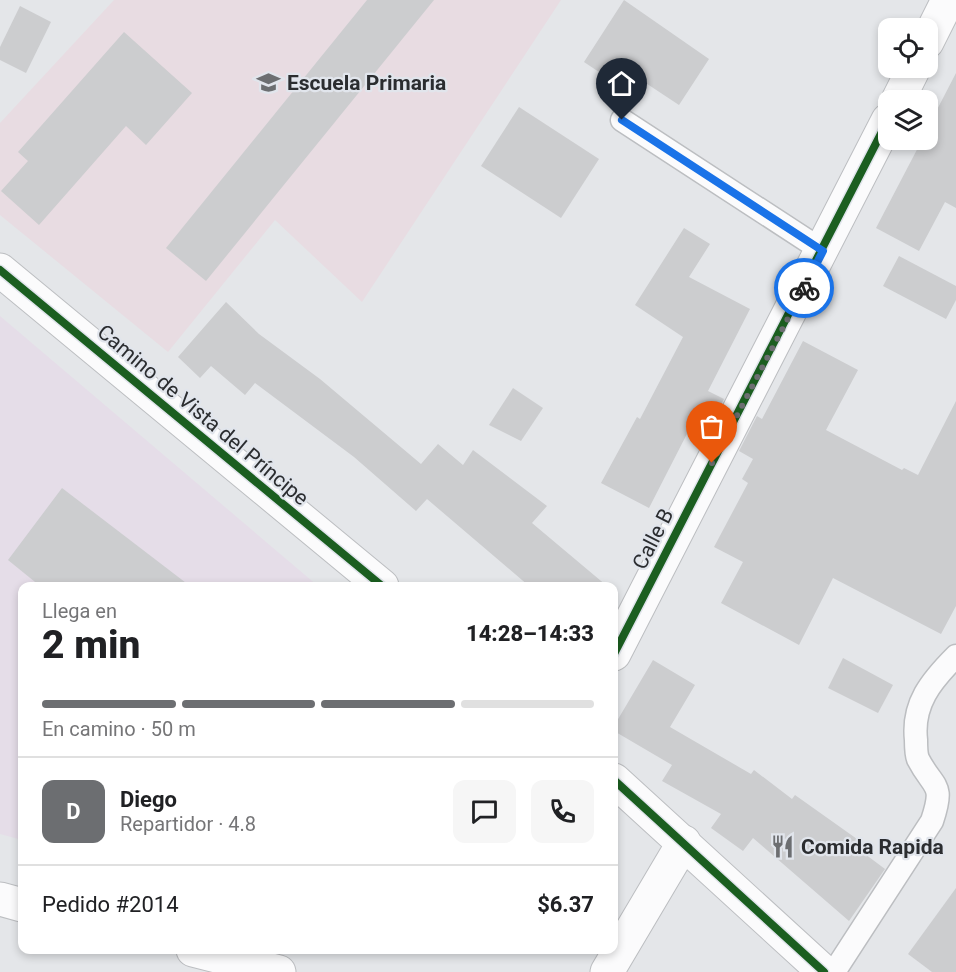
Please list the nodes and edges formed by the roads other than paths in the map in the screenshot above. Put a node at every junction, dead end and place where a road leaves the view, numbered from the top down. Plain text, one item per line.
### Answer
1 (948, 0) edge
2 (938, 20) edge
3 (622, 120) dead end
4 (878, 140) edge
5 (823, 251) junction
6 (0, 270) edge
7 (377, 582) edge
8 (618, 646) edge
9 (956, 656) edge
10 (618, 784) edge
11 (684, 842) junction
12 (0, 899) edge
13 (18, 904) edge
14 (209, 954) edge
15 (279, 972) edge
16 (608, 972) edge
17 (824, 972) edge
18 (834, 972) edge

1 - 2 street
3 - 5 lane
4 - 5 street, Calle B
5 - 8 street, Calle B
6 - 7 street, Camino de Vista del Príncipe
9 - 18 lane
10 - 11 street
11 - 16 street
11 - 17 street
12 - 13 street
14 - 15 street

